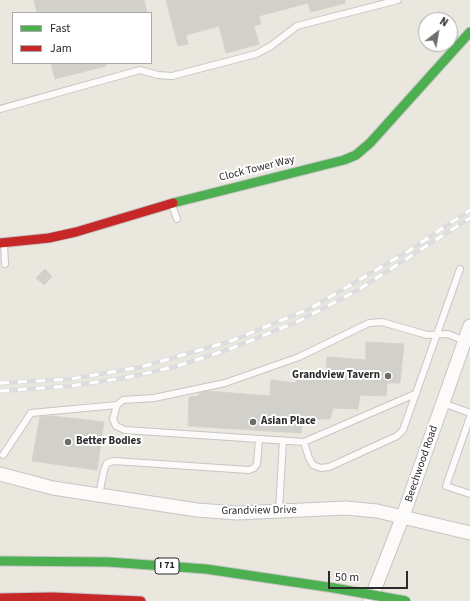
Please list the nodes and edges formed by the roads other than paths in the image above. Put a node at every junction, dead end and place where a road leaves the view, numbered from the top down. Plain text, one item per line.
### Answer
1 (398, 0) edge
2 (470, 32) edge
3 (0, 109) edge
4 (172, 203) junction
5 (177, 219) dead end
6 (2, 243) edge
7 (5, 264) dead end
8 (460, 269) dead end
9 (470, 326) edge
10 (437, 334) junction
11 (467, 342) edge
12 (416, 394) junction
13 (443, 403) junction
14 (117, 405) junction
15 (470, 413) edge
16 (470, 417) edge
17 (259, 439) junction
18 (283, 440) junction
19 (304, 442) junction
20 (3, 455) dead end
21 (0, 474) edge
22 (470, 494) edge
23 (99, 495) junction
24 (279, 511) junction
25 (403, 516) junction
26 (470, 534) edge
27 (0, 561) edge
28 (0, 598) edge
29 (141, 601) edge
30 (370, 601) edge
31 (406, 601) edge

1 - 3 lane
2 - 4 main road, Clock Tower Way
4 - 5 lane
4 - 6 main road, Clock Tower Way
6 - 7 lane
8 - 10 lane
9 - 11 street, Beechwood Road
10 - 11 lane
10 - 12 lane
10 - 14 lane
11 - 13 street, Beechwood Road
12 - 19 lane
12 - 19 lane
13 - 15 lane
13 - 25 street, Beechwood Road
14 - 17 lane
14 - 20 lane
16 - 22 lane
17 - 18 lane
17 - 23 lane
18 - 19 lane
18 - 24 lane
21 - 23 street, Grandview Drive
23 - 24 street, Grandview Drive
24 - 25 street, Grandview Drive
25 - 26 street, Grandview Drive
25 - 30 street, Beechwood Road
27 - 31 main road, I 71, bridge
28 - 29 main road

